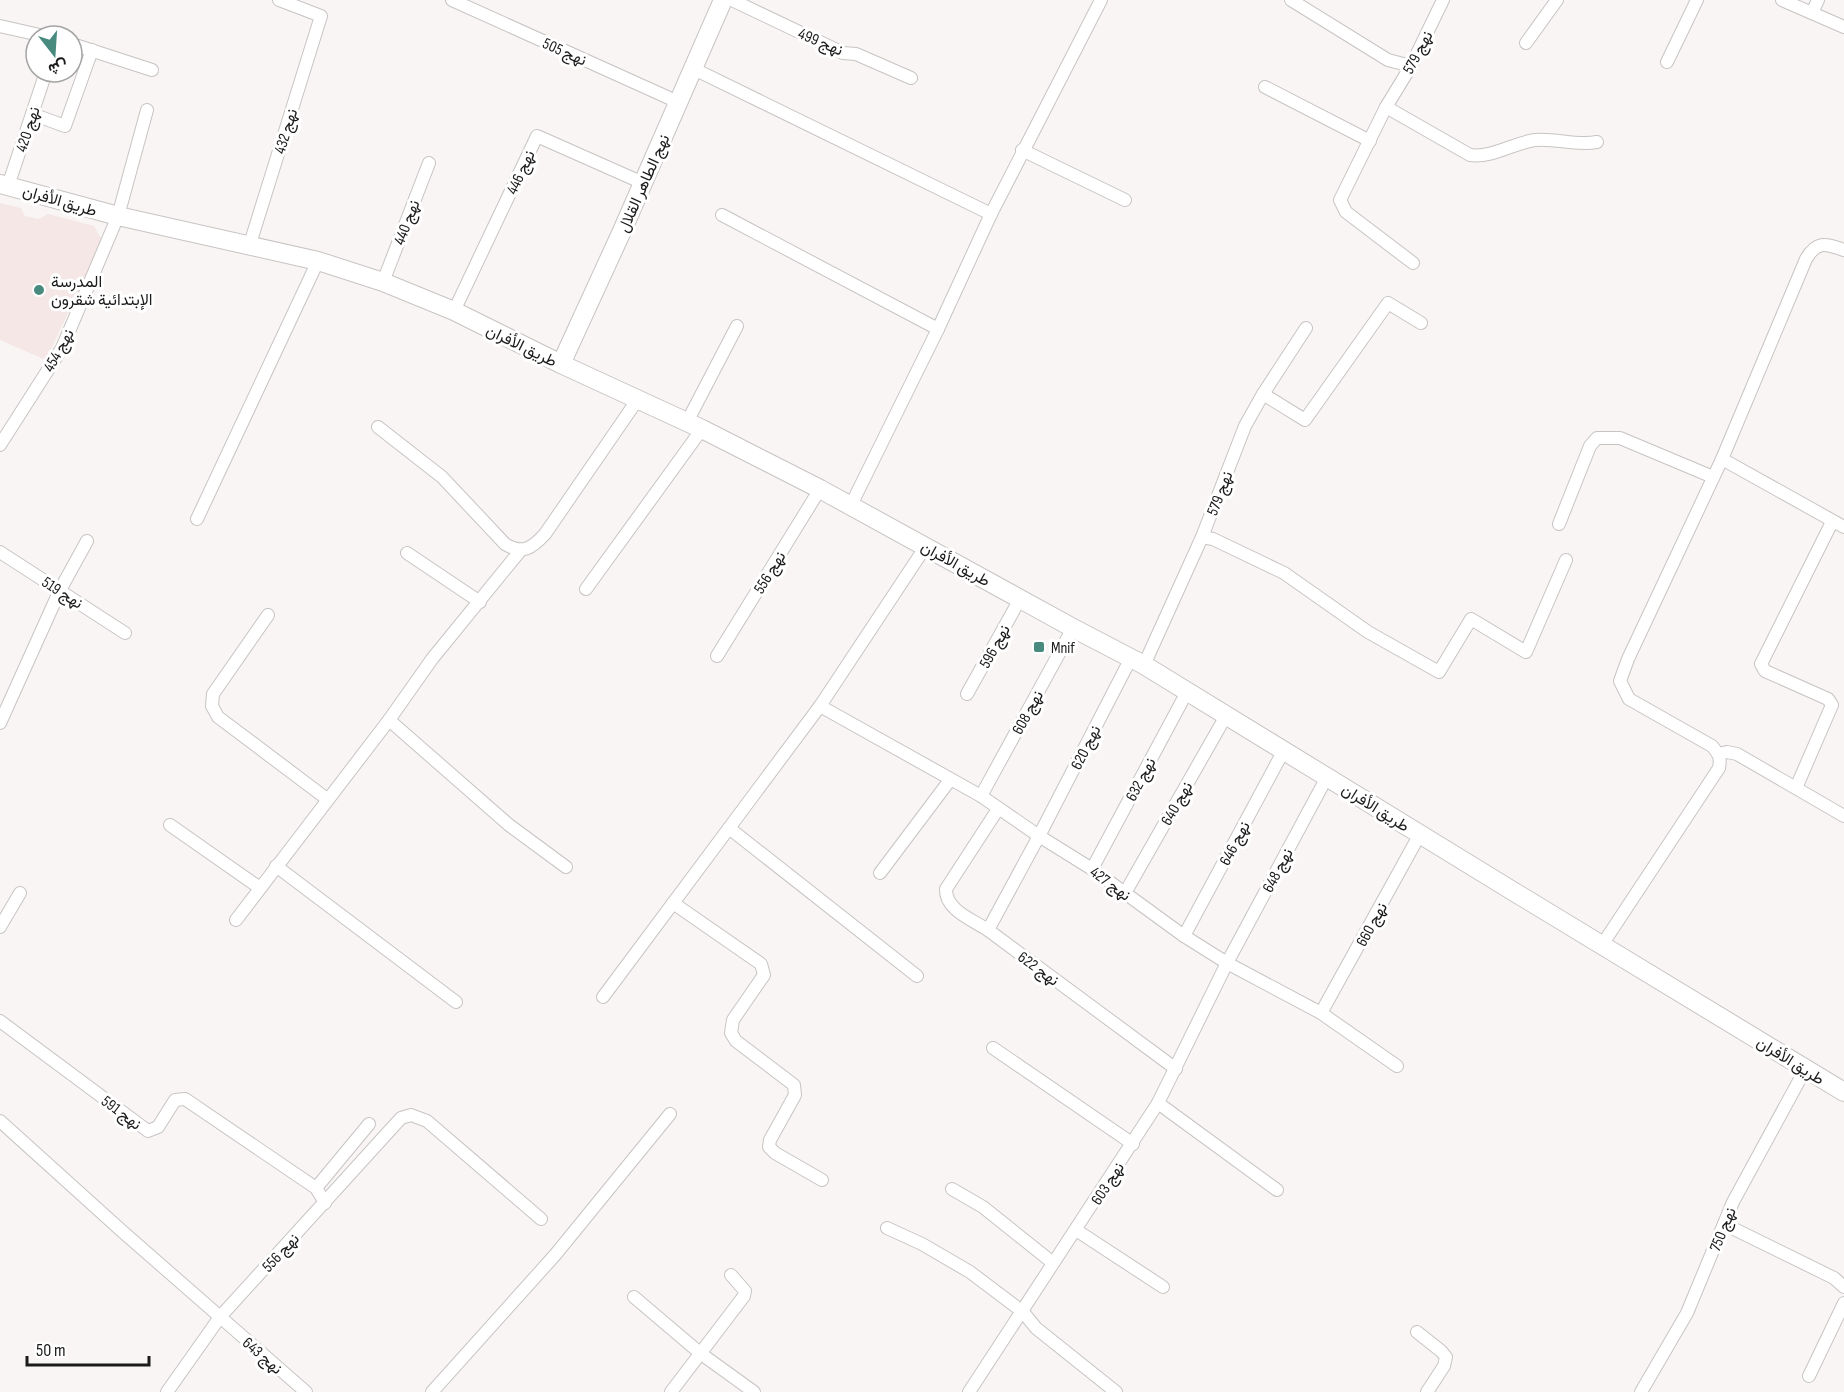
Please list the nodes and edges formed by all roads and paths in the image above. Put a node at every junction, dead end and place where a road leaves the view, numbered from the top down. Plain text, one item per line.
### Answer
1 (279, 0) edge
2 (452, 0) edge
3 (723, 0) edge
4 (732, 0) edge
5 (1101, 0) edge
6 (1291, 0) edge
7 (1443, 0) edge
8 (1557, 0) edge
9 (1697, 0) edge
10 (1782, 0) edge
11 (1818, 0) edge
12 (1812, 13) junction
13 (0, 26) edge
14 (1844, 27) edge
15 (24, 31) edge
16 (1526, 43) dead end
17 (84, 48) edge
18 (92, 50) junction
19 (1667, 62) dead end
20 (1411, 66) junction
21 (692, 68) junction
22 (152, 70) dead end
23 (911, 78) dead end
24 (42, 84) edge
25 (1265, 87) dead end
26 (678, 102) junction
27 (1386, 107) junction
28 (147, 110) dead end
29 (32, 114) junction
30 (1370, 141) junction
31 (1598, 142) dead end
32 (1023, 150) junction
33 (429, 163) dead end
34 (643, 183) junction
35 (4, 185) edge
36 (1125, 200) dead end
37 (991, 214) junction
38 (722, 215) dead end
39 (118, 216) junction
40 (249, 246) junction
41 (1844, 250) edge
42 (318, 261) junction
43 (1413, 263) dead end
44 (382, 282) junction
45 (454, 311) junction
46 (1421, 324) dead end
47 (737, 326) dead end
48 (938, 328) junction
49 (1306, 328) dead end
50 (561, 364) junction
51 (1263, 394) junction
52 (638, 399) junction
53 (694, 426) junction
54 (378, 427) dead end
55 (0, 445) edge
56 (1722, 459) junction
57 (1713, 477) junction
58 (820, 489) junction
59 (851, 505) junction
60 (197, 519) dead end
61 (1832, 522) junction
62 (1559, 524) dead end
63 (1844, 528) edge
64 (1202, 537) junction
65 (87, 541) dead end
66 (926, 546) junction
67 (520, 551) junction
68 (0, 552) edge
69 (407, 554) dead end
70 (1566, 560) dead end
71 (586, 589) dead end
72 (60, 591) junction
73 (1020, 599) junction
74 (480, 602) junction
75 (268, 615) dead end
76 (1073, 628) junction
77 (125, 633) dead end
78 (717, 656) dead end
79 (1138, 661) junction
80 (1188, 690) junction
81 (967, 694) dead end
82 (820, 706) junction
83 (1227, 714) junction
84 (389, 720) junction
85 (0, 723) edge
86 (1284, 750) junction
87 (1719, 753) junction
88 (1327, 777) junction
89 (950, 780) junction
90 (1796, 788) junction
91 (981, 796) junction
92 (327, 799) junction
93 (998, 809) junction
94 (1844, 816) edge
95 (170, 825) dead end
96 (729, 828) junction
97 (1420, 834) junction
98 (1039, 836) junction
99 (276, 866) junction
100 (566, 867) dead end
101 (1092, 868) junction
102 (880, 873) dead end
103 (260, 888) junction
104 (20, 893) dead end
105 (1125, 893) junction
106 (673, 903) junction
107 (236, 920) dead end
108 (0, 927) edge
109 (988, 930) junction
110 (1184, 936) junction
111 (1602, 945) junction
112 (1227, 963) junction
113 (917, 976) dead end
114 (603, 997) dead end
115 (456, 1002) dead end
116 (1321, 1013) junction
117 (0, 1021) edge
118 (993, 1048) dead end
119 (1397, 1066) dead end
120 (1806, 1068) junction
121 (1176, 1069) junction
122 (1844, 1092) edge
123 (1158, 1103) junction
124 (670, 1114) dead end
125 (0, 1121) edge
126 (369, 1124) dead end
127 (1133, 1144) junction
128 (822, 1180) dead end
129 (316, 1188) junction
130 (952, 1189) dead end
131 (1277, 1190) dead end
132 (325, 1203) junction
133 (541, 1219) dead end
134 (1724, 1224) junction
135 (887, 1228) dead end
136 (1076, 1230) junction
137 (1053, 1263) junction
138 (731, 1275) dead end
139 (1163, 1287) dead end
140 (1844, 1287) edge
141 (634, 1297) dead end
142 (1844, 1304) edge
143 (1023, 1312) junction
144 (220, 1317) junction
145 (1417, 1332) dead end
146 (700, 1353) junction
147 (1809, 1376) dead end
148 (1109, 1390) edge
149 (167, 1392) edge
150 (306, 1392) edge
151 (432, 1392) edge
152 (671, 1392) edge
153 (754, 1392) edge
154 (969, 1392) edge
155 (1427, 1392) edge
156 (1641, 1392) edge

1 - 40 street, نهج 432
2 - 26 street, نهج 505
3 - 21 main road, نهج الطاهر القلال
4 - 23 street, نهج 499
5 - 32 street
6 - 20 street
7 - 20 street, نهج 579
8 - 16 street
9 - 19 street
10 - 12 street
11 - 12 street
12 - 14 street
13 - 15 street
17 - 18 street
18 - 22 street
18 - 29 street
20 - 27 street, نهج 579
21 - 26 main road, نهج الطاهر القلال
21 - 37 street
24 - 29 street, نهج 420
25 - 30 street
26 - 34 main road, نهج الطاهر القلال
27 - 30 street, نهج 579
27 - 31 street
28 - 39 street, نهج 454
29 - 35 street, نهج 420
30 - 43 street, نهج 579
32 - 36 street
32 - 37 street
33 - 44 street, نهج 440
34 - 45 street, نهج 446
34 - 50 main road, نهج الطاهر القلال
35 - 39 main road, طريق الأفران
37 - 48 street
38 - 48 street
39 - 40 main road, طريق الأفران
39 - 55 street, نهج 454
40 - 42 main road, طريق الأفران
41 - 56 street
42 - 44 main road, طريق الأفران
42 - 60 street
44 - 45 main road, طريق الأفران
45 - 50 main road, طريق الأفران
46 - 51 street
47 - 53 street
48 - 59 street
49 - 51 street, نهج 579
50 - 52 main road, طريق الأفران
51 - 64 street, نهج 579
52 - 53 main road, طريق الأفران
52 - 67 street
53 - 58 main road, طريق الأفران
53 - 71 street
54 - 67 street
56 - 57 street
56 - 61 street
57 - 62 street
57 - 87 street
58 - 59 main road, طريق الأفران
58 - 78 street, نهج 556
59 - 66 main road, طريق الأفران
61 - 63 street
61 - 90 street
64 - 70 street
64 - 79 street, نهج 579
65 - 72 street
66 - 73 main road, طريق الأفران
66 - 82 street
67 - 74 street
68 - 72 street, نهج 519
69 - 74 street
72 - 77 street, نهج 519
72 - 85 street
73 - 76 main road, طريق الأفران
73 - 81 street, نهج 596
74 - 84 street
75 - 92 street
76 - 79 main road, طريق الأفران
76 - 91 street, نهج 608
79 - 80 main road, طريق الأفران
79 - 98 street, نهج 620
80 - 83 main road, طريق الأفران
80 - 101 street, نهج 632
82 - 89 street, نهج 427
82 - 96 street
83 - 86 main road, طريق الأفران
83 - 105 street, نهج 640
84 - 92 street
84 - 100 street
86 - 88 main road, طريق الأفران
86 - 110 street, نهج 646
87 - 90 street
87 - 111 street
88 - 97 main road, طريق الأفران
88 - 112 street, نهج 648
89 - 91 street, نهج 427
89 - 102 street
90 - 94 street
91 - 93 street, نهج 427
92 - 99 street
93 - 98 street, نهج 427
93 - 109 street, نهج 622
95 - 103 street
96 - 106 street
96 - 113 street
97 - 111 main road, طريق الأفران
97 - 116 street, نهج 660
98 - 101 street, نهج 427
98 - 109 street
99 - 103 street
99 - 115 street
101 - 105 street, نهج 427
103 - 107 street
104 - 108 street
105 - 110 street, نهج 427
106 - 114 street
106 - 128 street
109 - 121 street, نهج 622
110 - 112 street, نهج 427
111 - 120 main road, طريق الأفران
112 - 116 street, نهج 427
112 - 121 street, نهج 603
116 - 119 street, نهج 427
117 - 129 street, نهج 591
118 - 127 street
120 - 122 main road, طريق الأفران
120 - 134 street, نهج 750
121 - 123 street, نهج 603
123 - 127 street, نهج 603
123 - 131 street
124 - 151 street
125 - 144 street, نهج 643
126 - 129 street
127 - 136 street, نهج 603
129 - 132 street, نهج 591
130 - 137 street
132 - 133 street, نهج 556
132 - 144 street, نهج 556
134 - 140 street
134 - 156 street, نهج 750
135 - 143 street
136 - 137 street, نهج 603
136 - 139 street
137 - 143 street, نهج 603
138 - 146 street
141 - 146 street
142 - 147 street
143 - 148 street
143 - 154 street, نهج 603
144 - 149 street, نهج 556
144 - 150 street, نهج 643
145 - 155 street
146 - 152 street
146 - 153 street

